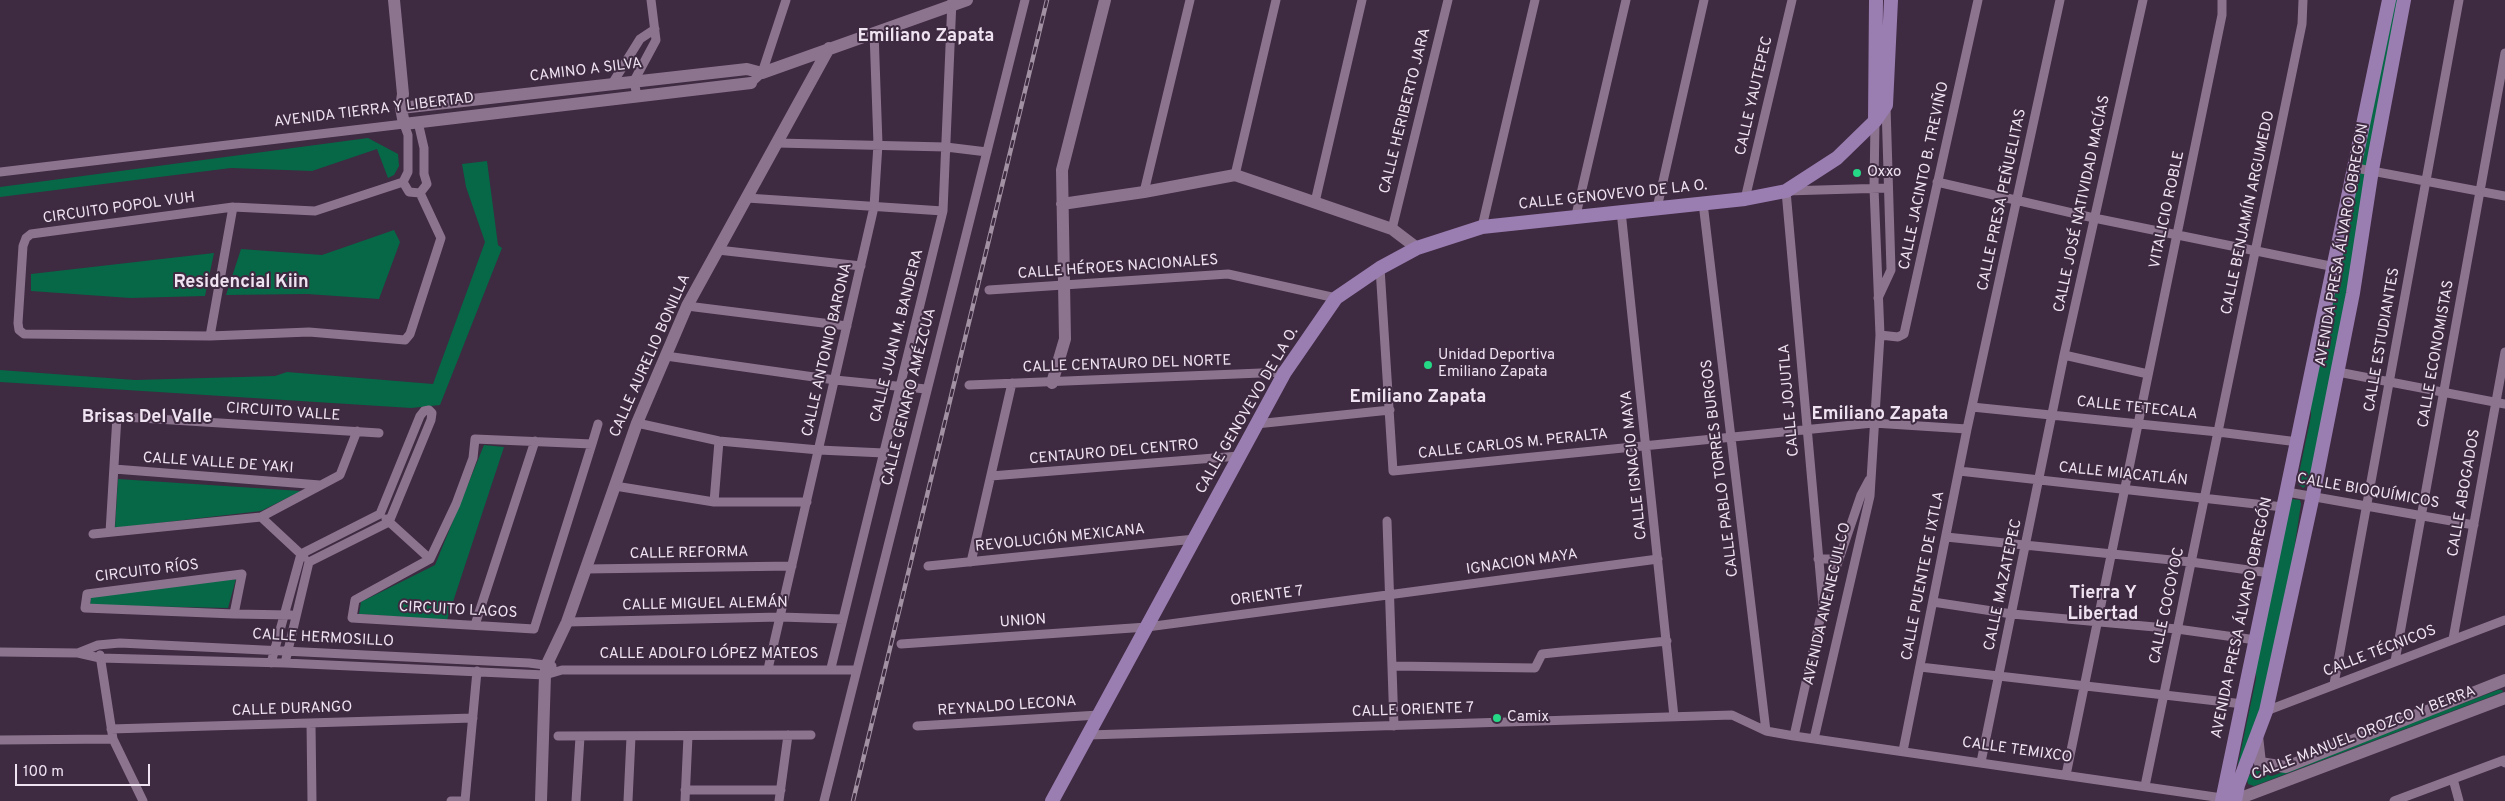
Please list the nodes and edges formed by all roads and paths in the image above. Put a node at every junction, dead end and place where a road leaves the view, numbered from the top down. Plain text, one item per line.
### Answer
1 (394, 0) edge
2 (651, 0) edge
3 (786, 0) edge
4 (967, 0) edge
5 (1024, 0) edge
6 (1105, 0) edge
7 (1190, 0) edge
8 (1276, 0) edge
9 (1362, 0) edge
10 (1448, 0) edge
11 (1535, 0) edge
12 (1626, 0) edge
13 (1704, 0) edge
14 (1792, 0) edge
15 (1876, 0) edge
16 (1891, 0) edge
17 (1978, 0) edge
18 (2060, 0) edge
19 (2143, 0) edge
20 (2222, 0) edge
21 (2303, 0) edge
22 (2389, 0) edge
23 (2404, 0) edge
24 (2459, 0) edge
25 (951, 3) edge
26 (655, 29) junction
27 (874, 32) junction
28 (829, 48) junction
29 (2505, 53) edge
30 (762, 73) junction
31 (634, 81) junction
32 (751, 83) joint
33 (612, 84) junction
34 (587, 88) junction
35 (511, 96) junction
36 (637, 96) junction
37 (590, 102) junction
38 (1886, 105) junction
39 (407, 107) junction
40 (512, 111) junction
41 (1874, 121) junction
42 (418, 122) junction
43 (404, 124) junction
44 (777, 143) junction
45 (878, 144) junction
46 (946, 147) junction
47 (987, 152) junction
48 (2356, 168) junction
49 (2372, 170) junction
50 (0, 172) edge
51 (408, 172) junction
52 (424, 174) junction
53 (1235, 176) junction
54 (2426, 180) junction
55 (403, 182) junction
56 (1938, 182) junction
57 (1874, 188) junction
58 (1887, 188) junction
59 (1786, 191) junction
60 (2480, 191) junction
61 (420, 192) junction
62 (1144, 192) junction
63 (2505, 196) edge
64 (747, 198) junction
65 (1745, 199) junction
66 (2017, 199) junction
67 (1315, 202) junction
68 (1703, 203) junction
69 (1062, 204) junction
70 (232, 207) junction
71 (874, 207) junction
72 (1657, 208) junction
73 (943, 211) junction
74 (1621, 211) junction
75 (1576, 215) junction
76 (2094, 218) junction
77 (1482, 227) junction
78 (1392, 228) junction
79 (2177, 235) junction
80 (1417, 248) junction
81 (718, 250) junction
82 (2255, 250) junction
83 (861, 266) junction
84 (2335, 267) junction
85 (1380, 268) junction
86 (1063, 287) junction
87 (989, 290) dead end
88 (1336, 298) junction
89 (1877, 301) junction
90 (687, 306) junction
91 (848, 326) junction
92 (1880, 335) junction
93 (210, 336) junction
94 (2505, 352) edge
95 (2064, 355) junction
96 (666, 356) junction
97 (1285, 372) junction
98 (2338, 372) junction
99 (2148, 374) junction
100 (835, 380) junction
101 (2390, 382) junction
102 (1012, 383) junction
103 (1052, 383) junction
104 (969, 385) dead end
105 (900, 386) junction
106 (926, 389) junction
107 (2444, 392) junction
108 (2500, 403) edge
109 (1972, 406) junction
110 (1390, 410) junction
111 (2053, 414) junction
112 (93, 415) dead end
113 (117, 416) junction
114 (637, 423) junction
115 (1873, 423) junction
116 (598, 424) dead end
117 (1256, 424) junction
118 (2138, 424) junction
119 (1806, 428) junction
120 (1967, 429) junction
121 (357, 431) junction
122 (2218, 432) junction
123 (379, 433) dead end
124 (1731, 436) junction
125 (719, 441) junction
126 (535, 442) junction
127 (2298, 442) junction
128 (592, 444) junction
129 (1647, 445) junction
130 (819, 450) junction
131 (884, 453) junction
132 (1239, 456) junction
133 (114, 469) junction
134 (1959, 471) junction
135 (991, 476) junction
136 (1871, 476) junction
137 (2040, 480) junction
138 (320, 486) junction
139 (615, 486) junction
140 (2125, 489) junction
141 (2287, 492) junction
142 (2313, 495) junction
143 (2204, 497) junction
144 (714, 502) junction
145 (807, 502) junction
146 (2367, 506) junction
147 (2283, 507) junction
148 (380, 514) junction
149 (2421, 516) junction
150 (260, 517) junction
151 (1387, 521) dead end
152 (389, 522) junction
153 (2474, 524) junction
154 (110, 532) junction
155 (93, 534) dead end
156 (1946, 537) junction
157 (1195, 539) junction
158 (2026, 546) junction
159 (301, 554) junction
160 (2111, 554) junction
161 (430, 559) junction
162 (1658, 559) junction
163 (1818, 559) junction
164 (1838, 559) junction
165 (309, 562) junction
166 (972, 562) junction
167 (2191, 562) junction
168 (792, 566) junction
169 (928, 566) dead end
170 (586, 569) junction
171 (2270, 573) junction
172 (1390, 595) junction
173 (1933, 602) junction
174 (1823, 606) junction
175 (234, 614) junction
176 (2012, 614) junction
177 (286, 615) junction
178 (296, 615) junction
179 (780, 617) junction
180 (843, 619) junction
181 (2098, 620) junction
182 (2505, 620) edge
183 (567, 622) junction
184 (475, 625) junction
185 (1147, 627) junction
186 (2177, 628) junction
187 (2453, 639) junction
188 (2256, 640) junction
189 (1667, 641) junction
190 (901, 644) dead end
191 (98, 645) junction
192 (274, 650) junction
193 (289, 651) junction
194 (0, 652) edge
195 (78, 653) junction
196 (100, 658) junction
197 (2395, 661) junction
198 (271, 663) junction
199 (285, 663) junction
200 (1393, 666) junction
201 (1920, 667) junction
202 (831, 668) junction
203 (768, 669) junction
204 (546, 670) junction
205 (856, 670) junction
206 (477, 671) junction
207 (1999, 677) junction
208 (2505, 680) edge
209 (2334, 684) junction
210 (2084, 686) junction
211 (2164, 694) junction
212 (2505, 698) edge
213 (2242, 704) junction
214 (2266, 711) junction
215 (1099, 715) junction
216 (1674, 717) junction
217 (473, 718) junction
218 (311, 723) junction
219 (917, 726) dead end
220 (1394, 726) junction
221 (111, 729) junction
222 (1766, 730) junction
223 (788, 735) junction
224 (811, 735) dead end
225 (1088, 735) junction
226 (558, 736) dead end
227 (688, 736) junction
228 (1794, 736) junction
229 (2257, 736) junction
230 (580, 737) junction
231 (630, 738) junction
232 (112, 739) junction
233 (1814, 739) junction
234 (0, 740) edge
235 (2232, 749) junction
236 (1903, 751) junction
237 (1981, 762) junction
238 (2505, 763) edge
239 (2066, 775) junction
240 (2453, 779) junction
241 (2241, 780) junction
242 (2145, 786) junction
243 (685, 790) junction
244 (781, 790) junction
245 (2255, 792) junction
246 (2228, 800) edge
247 (142, 801) edge
248 (312, 801) edge
249 (451, 801) edge
250 (465, 801) edge
251 (541, 801) edge
252 (576, 801) edge
253 (628, 801) edge
254 (685, 801) edge
255 (780, 801) edge
256 (824, 801) edge
257 (1052, 801) edge
258 (2394, 801) edge
259 (2459, 801) edge

1 - 39 street
2 - 26 street
3 - 30 street
4 - 25 street
5 - 47 street, CALLE GENARO AMÉZCUA
6 - 69 street
7 - 62 street
8 - 53 street
9 - 67 street
10 - 78 street, CALLE HERIBERTO JARA
11 - 77 street
12 - 75 street
13 - 72 street
14 - 65 street, CALLE YAUTEPEC
15 - 41 main road, AVENIDA ANENECUILCO
16 - 38 main road, AVENIDA ANENECUILCO
17 - 56 street, CALLE JACINTO B. TREVIÑO
18 - 66 street, CALLE PRESA PEÑUELITAS
19 - 76 street, CALLE JOSÉ NATIVIDAD MACÍAS
20 - 79 street, VITALICIO ROBLE
21 - 82 street, CALLE BENJAMÍN ARGUMEDO
22 - 48 main road, AVENIDA PRESA ÁLVARO OBREGON
23 - 49 main road, AVENIDA PRESA ÁLVARO OBREGON
24 - 54 street, CALLE ESTUDIANTES
25 - 27 street
25 - 46 street, CALLE JUAN M. BANDERA
26 - 31 street
26 - 33 street
27 - 28 street
27 - 45 street, CALLE ANTONIO BARONA
28 - 30 street
28 - 44 street, CALLE AURELIO BONILLA
29 - 60 street, CALLE ECONOMISTAS
30 - 31 street, CAMINO A SILVA
30 - 32 street
31 - 33 street, CAMINO A SILVA
31 - 36 street
32 - 36 street, AVENIDA TIERRA Y LIBERTAD
33 - 34 street, CAMINO A SILVA
34 - 35 street, CAMINO A SILVA
34 - 37 street
35 - 39 street, CAMINO A SILVA
35 - 40 street
36 - 37 street, AVENIDA TIERRA Y LIBERTAD
37 - 40 street, AVENIDA TIERRA Y LIBERTAD
38 - 41 main road, CALLE GENOVEVO DE LA O.
38 - 58 street, AVENIDA ANENECUILCO
39 - 42 street
39 - 43 street
40 - 42 street, AVENIDA TIERRA Y LIBERTAD
41 - 57 street, AVENIDA ANENECUILCO
41 - 59 main road, CALLE GENOVEVO DE LA O.
42 - 43 street, AVENIDA TIERRA Y LIBERTAD
42 - 52 street
43 - 50 street, AVENIDA TIERRA Y LIBERTAD
43 - 51 street
44 - 45 street
44 - 64 street, CALLE AURELIO BONILLA
45 - 46 street
45 - 71 street, CALLE ANTONIO BARONA
46 - 47 street
46 - 73 street, CALLE JUAN M. BANDERA
47 - 106 street, CALLE GENARO AMÉZCUA
48 - 49 street
48 - 84 main road, AVENIDA PRESA ÁLVARO OBREGON
49 - 54 street
49 - 98 main road, AVENIDA PRESA ÁLVARO OBREGON
51 - 52 street
51 - 55 street
52 - 61 street
53 - 62 street
53 - 67 street
54 - 60 street
54 - 101 street, CALLE ESTUDIANTES
55 - 61 street
55 - 70 street, CIRCUITO POPOL VUH
56 - 66 street
56 - 92 street, CALLE JACINTO B. TREVIÑO
57 - 58 street, CALLE GENOVEVO DE LA O.
57 - 59 street, CALLE GENOVEVO DE LA O.
57 - 89 street, AVENIDA ANENECUILCO
58 - 89 street, AVENIDA ANENECUILCO
59 - 65 main road, CALLE GENOVEVO DE LA O.
59 - 119 street, CALLE JOJUTLA
60 - 63 street
60 - 107 street, CALLE ECONOMISTAS
61 - 93 street, CIRCUITO POPOL VUH
62 - 69 street
64 - 71 street
64 - 81 street, CALLE AURELIO BONILLA
65 - 68 main road, CALLE GENOVEVO DE LA O.
66 - 76 street
66 - 109 street, CALLE PRESA PEÑUELITAS
67 - 78 street
68 - 72 main road, CALLE GENOVEVO DE LA O.
68 - 124 street, CALLE PABLO TORRES BURGOS
69 - 86 street
70 - 93 street
70 - 93 street, CIRCUITO POPOL VUH
71 - 73 street
71 - 83 street, CALLE ANTONIO BARONA
72 - 74 main road, CALLE GENOVEVO DE LA O.
73 - 105 street, CALLE JUAN M. BANDERA
74 - 75 main road, CALLE GENOVEVO DE LA O.
74 - 129 street, CALLE IGNACIO MAYA
75 - 77 main road, CALLE GENOVEVO DE LA O.
76 - 79 street
76 - 95 street, CALLE JOSÉ NATIVIDAD MACÍAS
77 - 80 main road, CALLE GENOVEVO DE LA O.
78 - 80 street
79 - 82 street
79 - 99 street, VITALICIO ROBLE
80 - 85 main road, CALLE GENOVEVO DE LA O.
81 - 83 street
81 - 90 street, CALLE AURELIO BONILLA
82 - 84 street
82 - 122 street, CALLE BENJAMÍN ARGUMEDO
83 - 91 street, CALLE ANTONIO BARONA
84 - 127 main road, AVENIDA PRESA ÁLVARO OBREGÓN
85 - 88 main road, CALLE GENOVEVO DE LA O.
85 - 110 street
86 - 87 street, CALLE HÉROES NACIONALES
86 - 88 street, CALLE HÉROES NACIONALES
86 - 103 street
88 - 97 main road, CALLE GENOVEVO DE LA O.
89 - 92 street, AVENIDA ANENECUILCO
90 - 91 street
90 - 96 street, CALLE AURELIO BONILLA
91 - 100 street, CALLE ANTONIO BARONA
92 - 115 street, AVENIDA ANENECUILCO
94 - 108 street, CALLE ABOGADOS
95 - 99 street
95 - 111 street, CALLE JOSÉ NATIVIDAD MACÍAS
96 - 100 street
96 - 114 street, CALLE AURELIO BONILLA
97 - 103 street, CALLE CENTAURO DEL NORTE
97 - 117 main road, CALLE GENOVEVO DE LA O.
98 - 101 street
98 - 142 main road, AVENIDA PRESA ÁLVARO OBREGON
99 - 118 street, VITALICIO ROBLE
100 - 105 street
100 - 130 street, CALLE ANTONIO BARONA
101 - 107 street
101 - 146 street, CALLE ESTUDIANTES
102 - 103 street, CALLE CENTAURO DEL NORTE
102 - 104 street, CALLE CENTAURO DEL NORTE
102 - 135 street
105 - 106 street
105 - 131 street, CALLE JUAN M. BANDERA
106 - 205 street, CALLE GENARO AMÉZCUA
107 - 108 street
107 - 149 street, CALLE ECONOMISTAS
108 - 153 street, CALLE ABOGADOS
109 - 111 street, CALLE TETECALA
109 - 120 street, CALLE PUENTE DE IXTLA
110 - 117 street
110 - 129 street, CALLE CARLOS M. PERALTA
111 - 118 street, CALLE TETECALA
111 - 137 street, CALLE MAZATEPEC
112 - 113 street, CIRCUITO VALLE
113 - 121 street, CIRCUITO VALLE
113 - 133 street
114 - 125 street
114 - 139 street, CALLE AURELIO BONILLA
115 - 119 street, CALLE CARLOS M. PERALTA
115 - 120 street, CALLE CARLOS M. PERALTA
115 - 136 street, AVENIDA ANENECUILCO
116 - 128 street, CIRCUITO LAGOS
117 - 132 main road, CALLE GENOVEVO DE LA O.
118 - 122 street, CALLE TETECALA
118 - 140 street, VITALICIO ROBLE
119 - 124 street, CALLE CARLOS M. PERALTA
119 - 163 street, CALLE JOJUTLA
120 - 134 street, CALLE PUENTE DE IXTLA
121 - 123 street, CIRCUITO VALLE
121 - 138 street, CIRCUITO VALLE
122 - 127 street, CALLE TETECALA
122 - 143 street, CALLE COCOYOC
124 - 129 street, CALLE CARLOS M. PERALTA
124 - 222 street, CALLE PABLO TORRES BURGOS
125 - 130 street
125 - 144 street
126 - 128 street
126 - 161 street
126 - 184 street
127 - 141 main road, AVENIDA PRESA ÁLVARO OBREGÓN
128 - 184 street, CIRCUITO LAGOS
129 - 162 street, CALLE IGNACIO MAYA
130 - 131 street
130 - 145 street, CALLE ANTONIO BARONA
131 - 180 street, CALLE JUAN M. BANDERA
132 - 135 street, CENTAURO DEL CENTRO
132 - 157 main road, CALLE GENOVEVO DE LA O.
133 - 138 street, CALLE VALLE DE YAKI
133 - 154 street
134 - 137 street, CALLE MIACATLÁN
134 - 156 street, CALLE PUENTE DE IXTLA
135 - 166 street
136 - 164 street, AVENIDA ANENECUILCO
136 - 233 street, AVENIDA ANENECUILCO
137 - 140 street, CALLE MIACATLÁN
137 - 158 street, CALLE MAZATEPEC
138 - 150 street, CIRCUITO VALLE
139 - 144 street
139 - 170 street, CALLE AURELIO BONILLA
140 - 143 street, CALLE MIACATLÁN
140 - 160 street, VITALICIO ROBLE
141 - 142 street, CALLE BIOQUÍMICOS
141 - 147 main road, AVENIDA PRESA ÁLVARO OBREGÓN
142 - 146 street, CALLE BIOQUÍMICOS
142 - 214 main road
143 - 147 street, CALLE MIACATLÁN
143 - 167 street, CALLE COCOYOC
144 - 145 street
145 - 168 street, CALLE ANTONIO BARONA
146 - 149 street, CALLE BIOQUÍMICOS
146 - 209 street, CALLE ESTUDIANTES
147 - 171 main road, AVENIDA PRESA ÁLVARO OBREGÓN
148 - 152 street
148 - 152 street
148 - 159 street
149 - 153 street, CALLE BIOQUÍMICOS
149 - 197 street, CALLE ECONOMISTAS
150 - 154 street, CIRCUITO VALLE
150 - 159 street
151 - 172 street
152 - 161 street
152 - 165 street
153 - 187 street, CALLE ABOGADOS
154 - 155 street, CIRCUITO VALLE
156 - 158 street
156 - 173 street, CALLE PUENTE DE IXTLA
157 - 166 street, REVOLUCIÓN MEXICANA
157 - 185 main road, CALLE GENOVEVO DE LA O.
158 - 160 street
158 - 176 street, CALLE MAZATEPEC
159 - 165 street
159 - 177 street
160 - 167 street
160 - 181 street, VITALICIO ROBLE
161 - 184 street, CIRCUITO LAGOS
162 - 172 street, IGNACION MAYA
162 - 189 street, CALLE IGNACIO MAYA
163 - 164 street
163 - 174 street, CALLE JOJUTLA
164 - 174 street, AVENIDA ANENECUILCO
165 - 178 street
166 - 169 street, REVOLUCIÓN MEXICANA
167 - 171 street
167 - 186 street, CALLE COCOYOC
168 - 170 street, CALLE REFORMA
168 - 179 street, CALLE ANTONIO BARONA
170 - 183 street, CALLE AURELIO BONILLA
171 - 188 main road, AVENIDA PRESA ÁLVARO OBREGÓN
172 - 185 street, ORIENTE 7
172 - 200 street
173 - 176 street
173 - 201 street, CALLE PUENTE DE IXTLA
174 - 228 street, AVENIDA ANENECUILCO
175 - 175 street, CIRCUITO RÍOS
175 - 177 street, CIRCUITO RÍOS
176 - 181 street
176 - 207 street, CALLE MAZATEPEC
177 - 178 street, CIRCUITO RÍOS
177 - 192 street
178 - 193 street
179 - 180 street, CALLE MIGUEL ALEMÁN
179 - 183 street, CALLE MIGUEL ALEMÁN
179 - 203 street, CALLE ANTONIO BARONA
180 - 202 street, CALLE JUAN M. BANDERA
181 - 186 street
181 - 210 street, VITALICIO ROBLE
182 - 187 street, CALLE TÉCNICOS
183 - 204 street, CALLE AURELIO BONILLA
185 - 190 street, UNION
185 - 215 main road, CALLE GENOVEVO DE LA O.
186 - 188 street
186 - 211 street, CALLE COCOYOC
187 - 197 street, CALLE TÉCNICOS
188 - 213 main road, AVENIDA PRESA ÁLVARO OBREGÓN
189 - 200 street
189 - 216 street, CALLE IGNACIO MAYA
191 - 192 street, CALLE HERMOSILLO
191 - 195 street, CALLE HERMOSILLO
191 - 196 street
192 - 193 street, CALLE HERMOSILLO
192 - 198 street
193 - 199 street
193 - 204 street, CALLE HERMOSILLO
194 - 195 street
195 - 196 street, CALLE HERMOSILLO
196 - 198 street, CALLE HERMOSILLO
196 - 221 street
197 - 209 street, CALLE TÉCNICOS
198 - 199 street, CALLE HERMOSILLO
199 - 206 street, CALLE HERMOSILLO
200 - 220 street
201 - 207 street
201 - 236 street, CALLE PUENTE DE IXTLA
202 - 203 street, CALLE ADOLFO LÓPEZ MATEOS
202 - 205 street, CALLE ADOLFO LÓPEZ MATEOS
203 - 204 street, CALLE ADOLFO LÓPEZ MATEOS
204 - 206 street, CALLE HERMOSILLO
204 - 251 street
205 - 256 street, CALLE GENARO AMÉZCUA
206 - 217 street
207 - 210 street
207 - 237 street, CALLE MAZATEPEC
208 - 229 street, CALLE MANUEL OROZCO Y BERRA
209 - 214 street, CALLE TÉCNICOS
210 - 211 street
210 - 239 street, VITALICIO ROBLE
211 - 213 street
211 - 242 street, CALLE COCOYOC
212 - 245 street, CALLE MANUEL OROZCO Y BERRA
213 - 235 main road, AVENIDA PRESA ÁLVARO OBREGÓN
214 - 229 main road
215 - 219 street, REYNALDO LECONA
215 - 225 main road, CALLE GENOVEVO DE LA O.
216 - 220 street, CALLE ORIENTE 7
216 - 222 street, CALLE ORIENTE 7
217 - 218 street, CALLE DURANGO
217 - 250 street
218 - 221 street, CALLE DURANGO
218 - 248 street
220 - 225 street, CALLE ORIENTE 7
221 - 232 street
222 - 228 street, CALLE ORIENTE 7
223 - 224 street
223 - 227 street
223 - 244 street
225 - 257 main road, CALLE GENOVEVO DE LA O.
226 - 230 street
227 - 231 street
227 - 243 street
228 - 233 street, CALLE TEMIXCO
229 - 241 main road
230 - 231 street
230 - 252 street
231 - 253 street
232 - 234 street
232 - 247 street
233 - 236 street, CALLE TEMIXCO
235 - 241 street
235 - 246 main road, AVENIDA PRESA ÁLVARO OBREGÓN
236 - 237 street, CALLE TEMIXCO
237 - 239 street, CALLE TEMIXCO
238 - 240 street
239 - 242 street, CALLE TEMIXCO
240 - 258 street
240 - 259 street
241 - 245 street
241 - 246 main road
242 - 246 street, CALLE TEMIXCO
243 - 244 street
243 - 254 street
244 - 255 street
245 - 246 street, CALLE MANUEL OROZCO Y BERRA
249 - 250 street

